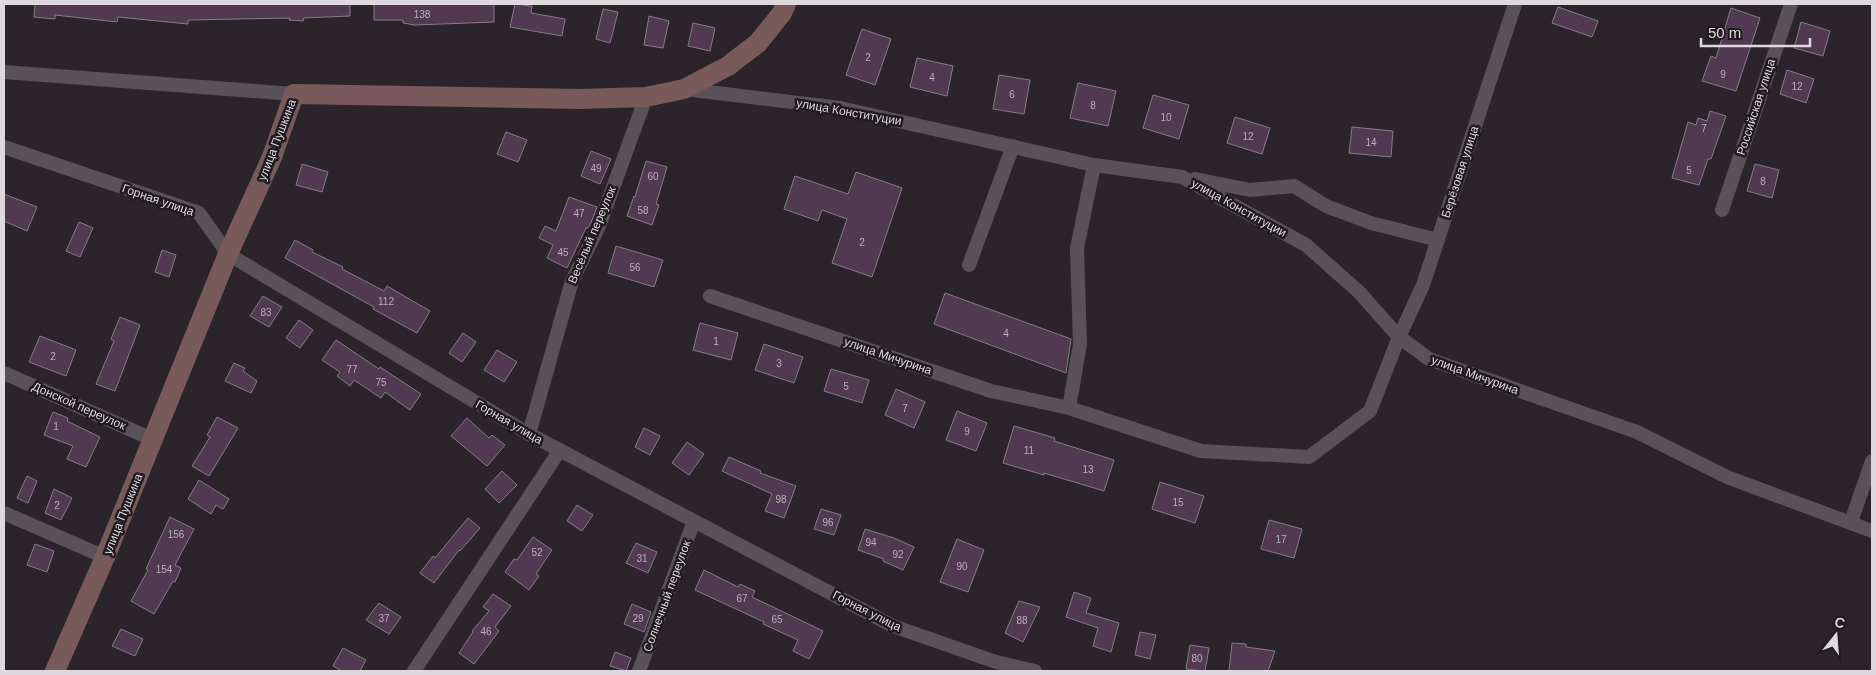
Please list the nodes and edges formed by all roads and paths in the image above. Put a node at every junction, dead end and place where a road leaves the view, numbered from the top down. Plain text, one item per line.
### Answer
1 (786, 4) edge
2 (1515, 4) edge
3 (1791, 4) edge
4 (4, 72) edge
5 (684, 89) junction
6 (294, 94) junction
7 (646, 97) junction
8 (1013, 146) junction
9 (4, 147) edge
10 (1094, 165) junction
11 (1182, 177) junction
12 (1722, 210) dead end
13 (1438, 240) junction
14 (228, 254) junction
15 (969, 265) dead end
16 (710, 296) dead end
17 (1399, 337) junction
18 (4, 373) edge
19 (1069, 408) junction
20 (529, 434) junction
21 (154, 440) junction
22 (560, 450) junction
23 (1872, 462) edge
24 (4, 513) edge
25 (694, 521) junction
26 (1851, 522) junction
27 (1872, 531) edge
28 (105, 557) junction
29 (993, 667) edge
30 (55, 671) edge
31 (414, 671) edge
32 (639, 671) edge
33 (1035, 671) edge

1 - 5 main road, улица Пушкина
2 - 13 street, Берёзовая улица
3 - 12 street, Российская улица
4 - 6 street
5 - 7 main road, улица Пушкина
5 - 8 street, улица Конституции
6 - 7 main road, улица Пушкина
6 - 14 main road, улица Пушкина
7 - 20 street, Весёлый переулок
8 - 10 street, улица Конституции
8 - 15 street
9 - 14 street, Горная улица
10 - 11 street, улица Конституции
10 - 19 street
11 - 13 street
11 - 17 street, улица Конституции
13 - 17 street, Берёзовая улица
14 - 20 street, Горная улица
14 - 21 main road, улица Пушкина
16 - 19 street, улица Мичурина
17 - 19 street, улица Мичурина
17 - 26 street, улица Мичурина
18 - 21 street, Донской переулок
20 - 22 street, Горная улица
21 - 28 main road, улица Пушкина
22 - 25 street, Горная улица
22 - 31 street
23 - 26 street
24 - 28 street
25 - 29 street, Горная улица
25 - 32 street, Солнечный переулок
26 - 27 street, улица Мичурина
28 - 30 main road, улица Пушкина
29 - 33 street, Горная улица

